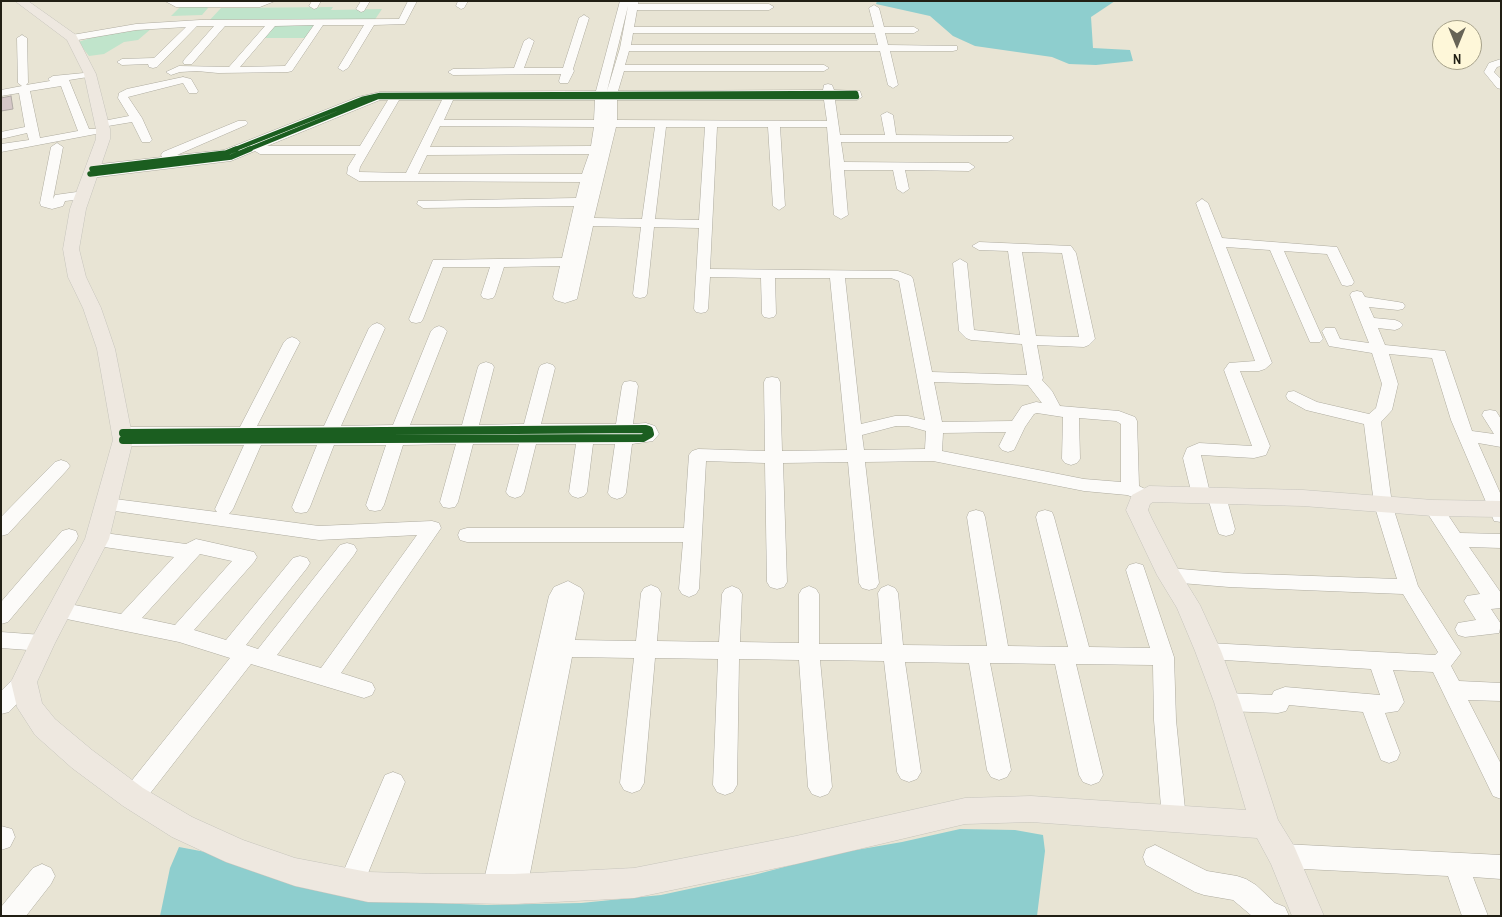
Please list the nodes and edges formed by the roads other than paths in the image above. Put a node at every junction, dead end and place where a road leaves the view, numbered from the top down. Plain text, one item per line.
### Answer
1 (20, 1) edge
2 (270, 1) edge
3 (414, 1) edge
4 (171, 2) edge
5 (219, 3) edge
6 (631, 3) edge
7 (686, 4) edge
8 (727, 4) edge
9 (874, 8) dead end
10 (768, 15) edge
11 (584, 18) dead end
12 (370, 22) junction
13 (222, 23) junction
14 (272, 23) junction
15 (320, 23) junction
16 (197, 24) junction
17 (629, 30) junction
18 (818, 30) junction
19 (879, 30) junction
20 (914, 30) dead end
21 (22, 38) dead end
22 (72, 38) junction
23 (529, 41) dead end
24 (625, 48) junction
25 (821, 48) junction
26 (884, 48) junction
27 (953, 48) dead end
28 (122, 62) dead end
29 (188, 62) dead end
30 (1501, 62) edge
31 (343, 68) dead end
32 (620, 68) junction
33 (824, 68) junction
34 (232, 70) junction
35 (518, 71) junction
36 (569, 71) junction
37 (171, 72) dead end
38 (453, 72) dead end
39 (1489, 72) junction
40 (1501, 73) edge
41 (90, 75) junction
42 (65, 82) junction
43 (893, 85) dead end
44 (1, 86) edge
45 (24, 86) junction
46 (1501, 86) edge
47 (193, 91) dead end
48 (1, 93) edge
49 (558, 93) junction
50 (607, 95) junction
51 (829, 95) junction
52 (395, 97) junction
53 (449, 97) junction
54 (887, 115) dead end
55 (136, 118) junction
56 (242, 124) dead end
57 (436, 124) junction
58 (605, 124) junction
59 (661, 124) junction
60 (711, 124) junction
61 (774, 124) junction
62 (831, 124) junction
63 (31, 129) junction
64 (103, 131) junction
65 (85, 133) junction
66 (1, 136) edge
67 (834, 138) junction
68 (891, 138) junction
69 (1008, 138) dead end
70 (146, 140) dead end
71 (36, 143) junction
72 (57, 147) junction
73 (1, 148) edge
74 (252, 150) junction
75 (364, 150) junction
76 (596, 150) junction
77 (423, 151) junction
78 (1, 153) edge
79 (146, 164) junction
80 (838, 166) junction
81 (898, 167) junction
82 (969, 167) dead end
83 (91, 172) junction
84 (410, 177) junction
85 (588, 178) junction
86 (903, 189) dead end
87 (84, 195) junction
88 (582, 202) junction
89 (423, 204) dead end
90 (1202, 204) dead end
91 (779, 206) dead end
92 (842, 215) dead end
93 (582, 222) junction
94 (648, 222) junction
95 (705, 224) junction
96 (1217, 242) junction
97 (979, 246) dead end
98 (1014, 246) junction
99 (1275, 246) junction
100 (498, 263) junction
101 (960, 263) dead end
102 (703, 273) junction
103 (768, 273) junction
104 (838, 274) junction
105 (1347, 282) dead end
106 (640, 294) dead end
107 (488, 295) dead end
108 (1398, 306) dead end
109 (701, 309) dead end
110 (769, 314) dead end
111 (416, 319) dead end
112 (1369, 322) junction
113 (1395, 325) dead end
114 (378, 328) dead end
115 (439, 330) dead end
116 (1330, 330) dead end
117 (1315, 339) dead end
118 (1029, 340) junction
119 (292, 342) dead end
120 (1379, 349) junction
121 (486, 367) dead end
122 (547, 368) dead end
123 (925, 378) junction
124 (1033, 380) junction
125 (772, 382) dead end
126 (630, 386) dead end
127 (1294, 396) dead end
128 (1054, 411) junction
129 (1071, 412) junction
130 (1490, 415) dead end
131 (1372, 420) junction
132 (1017, 426) junction
133 (935, 428) junction
134 (853, 430) junction
135 (1501, 432) edge
136 (624, 433) junction
137 (330, 434) junction
138 (399, 434) junction
139 (467, 434) junction
140 (529, 434) junction
141 (251, 435) junction
142 (123, 436) junction
143 (1468, 436) junction
144 (586, 437) junction
145 (1501, 441) edge
146 (1008, 446) dead end
147 (856, 454) junction
148 (933, 455) junction
149 (776, 457) junction
150 (1071, 459) dead end
151 (61, 466) dead end
152 (515, 492) dead end
153 (578, 492) dead end
154 (1137, 492) junction
155 (617, 493) dead end
156 (1209, 495) junction
157 (449, 502) dead end
158 (107, 504) junction
159 (1383, 504) junction
160 (375, 505) dead end
161 (301, 507) dead end
162 (1433, 508) junction
163 (224, 510) dead end
164 (1500, 512) edge
165 (976, 517) dead end
166 (1046, 517) dead end
167 (1, 529) edge
168 (1226, 529) dead end
169 (467, 535) dead end
170 (692, 535) junction
171 (69, 536) dead end
172 (97, 539) junction
173 (1454, 540) junction
174 (1501, 541) edge
175 (347, 550) dead end
176 (190, 552) junction
177 (300, 563) dead end
178 (1136, 570) dead end
179 (1169, 575) junction
180 (777, 582) dead end
181 (869, 583) dead end
182 (1409, 587) junction
183 (689, 589) dead end
184 (888, 592) dead end
185 (651, 593) dead end
186 (732, 594) dead end
187 (808, 594) dead end
188 (59, 610) junction
189 (1, 616) edge
190 (126, 622) junction
191 (1465, 629) dead end
192 (179, 634) junction
193 (1, 640) edge
194 (42, 642) junction
195 (645, 649) junction
196 (728, 650) junction
197 (809, 650) junction
198 (1208, 651) junction
199 (893, 652) junction
200 (246, 654) junction
201 (989, 654) junction
202 (1072, 656) junction
203 (1163, 657) junction
204 (1379, 661) junction
205 (1440, 664) junction
206 (326, 678) junction
207 (24, 682) junction
208 (364, 689) dead end
209 (1452, 690) junction
210 (1501, 692) edge
211 (1227, 702) junction
212 (1371, 704) junction
213 (1, 705) edge
214 (1389, 753) dead end
215 (999, 770) dead end
216 (909, 772) dead end
217 (1091, 775) dead end
218 (393, 782) dead end
219 (632, 783) dead end
220 (726, 785) dead end
221 (820, 787) dead end
222 (1501, 790) edge
223 (133, 796) junction
224 (1174, 819) junction
225 (1265, 825) junction
226 (1283, 856) junction
227 (1155, 857) dead end
228 (1456, 864) junction
229 (1501, 867) edge
230 (42, 876) dead end
231 (351, 884) junction
232 (504, 889) junction
233 (10, 916) edge
234 (1276, 916) edge
235 (1308, 916) edge
236 (1475, 916) edge

1 - 22 main road
2 - 5 street
3 - 12 street
4 - 5 street
5 - 16 street
6 - 7 street
6 - 17 street
6 - 50 street
7 - 8 street
8 - 10 street
9 - 19 street
10 - 17 street
10 - 18 street
11 - 36 street
12 - 15 street
12 - 31 street
13 - 14 street
13 - 16 street
13 - 29 street
14 - 15 street
14 - 34 street
15 - 34 street
16 - 22 street
16 - 28 street
17 - 24 street
18 - 19 street
18 - 25 street
19 - 20 street
19 - 26 street
21 - 45 street
22 - 41 main road
23 - 35 street
24 - 25 street
24 - 32 street
25 - 26 street
25 - 33 street
26 - 27 street
26 - 43 street
30 - 39 street
32 - 33 street
32 - 50 street
33 - 51 street
34 - 37 street
35 - 36 street
35 - 38 street
36 - 49 street
39 - 40 street
39 - 46 street
41 - 42 street
41 - 45 street
41 - 64 main road
42 - 45 street
42 - 65 street
44 - 45 street
45 - 48 street
45 - 63 street
47 - 55 street
49 - 50 street
49 - 79 street
50 - 51 street
50 - 53 street
50 - 58 street
51 - 62 street
52 - 53 street
52 - 74 street
52 - 75 street
53 - 57 street
54 - 68 street
55 - 64 street
55 - 70 street
56 - 79 street
57 - 58 street
57 - 77 street
58 - 59 street
58 - 76 street
58 - 93 street
59 - 60 street
59 - 94 street
60 - 61 street
60 - 95 street
61 - 62 street
61 - 91 street
62 - 67 street
63 - 66 street
63 - 71 street
64 - 65 street
64 - 72 street
64 - 83 main road
65 - 71 street
67 - 68 street
67 - 80 street
68 - 69 street
71 - 73 street
72 - 78 street
72 - 87 street
74 - 75 street
74 - 83 street
75 - 84 street
76 - 77 street
76 - 85 street
77 - 84 street
79 - 83 street
80 - 81 street
80 - 92 street
81 - 82 street
81 - 86 street
83 - 87 main road
84 - 85 street
85 - 88 street
87 - 142 main road
88 - 89 street
88 - 93 street
90 - 96 street
93 - 94 street
93 - 100 street
94 - 95 street
94 - 106 street
95 - 102 street
96 - 99 street
96 - 156 street
97 - 98 street
98 - 118 street
98 - 118 street
99 - 105 street
99 - 117 street
100 - 107 street
100 - 111 street
101 - 118 street
102 - 103 street
102 - 109 street
103 - 104 street
103 - 110 street
104 - 123 street
104 - 134 street
108 - 112 street
112 - 113 street
112 - 120 street
114 - 137 street
115 - 138 street
116 - 120 street
118 - 124 street
119 - 141 street
120 - 131 street
120 - 143 street
121 - 139 street
122 - 140 street
123 - 124 street
123 - 133 street
124 - 128 street
125 - 149 street
126 - 136 street
127 - 131 street
128 - 129 street
128 - 132 street
129 - 150 street
129 - 154 street
130 - 135 street
131 - 159 street
132 - 133 street
132 - 146 street
133 - 134 street
133 - 148 street
134 - 147 street
136 - 140 street
136 - 144 street
136 - 155 street
137 - 138 street
137 - 141 street
137 - 161 street
138 - 139 street
138 - 160 street
139 - 140 street
139 - 157 street
140 - 144 street
140 - 152 street
141 - 142 street
141 - 163 street
142 - 158 main road
143 - 145 street
143 - 164 street
144 - 153 street
147 - 148 street
147 - 149 street
147 - 181 street
148 - 154 street
149 - 170 street
149 - 180 street
151 - 167 street
154 - 156 main road
154 - 179 main road
156 - 159 main road
156 - 168 street
158 - 172 main road
158 - 206 street
159 - 162 main road
159 - 182 street
162 - 164 main road
162 - 173 street
165 - 201 street
166 - 202 street
169 - 170 street
170 - 183 street
171 - 189 street
172 - 176 street
172 - 188 main road
173 - 174 street
173 - 191 street
175 - 200 street
176 - 190 street
176 - 192 street
177 - 200 street
178 - 203 street
179 - 182 street
179 - 198 main road
182 - 205 street
184 - 199 street
185 - 195 street
186 - 196 street
187 - 197 street
188 - 190 street
188 - 194 main road
190 - 192 street
192 - 200 street
193 - 194 street
194 - 207 main road
195 - 196 street
195 - 219 street
195 - 232 street
196 - 197 street
196 - 220 street
197 - 199 street
197 - 221 street
198 - 204 street
198 - 211 main road
199 - 201 street
199 - 216 street
200 - 206 street
200 - 223 street
201 - 202 street
201 - 215 street
202 - 203 street
202 - 217 street
203 - 224 street
204 - 205 street
204 - 212 street
205 - 209 street
206 - 208 street
207 - 213 street
207 - 223 main road
209 - 210 street
209 - 222 street
211 - 212 street
211 - 225 main road
212 - 214 street
218 - 231 street
223 - 231 main road
224 - 225 main road
224 - 232 main road
225 - 226 main road
226 - 228 street
226 - 235 main road
227 - 234 street
228 - 229 street
228 - 236 street
230 - 233 street
231 - 232 main road

